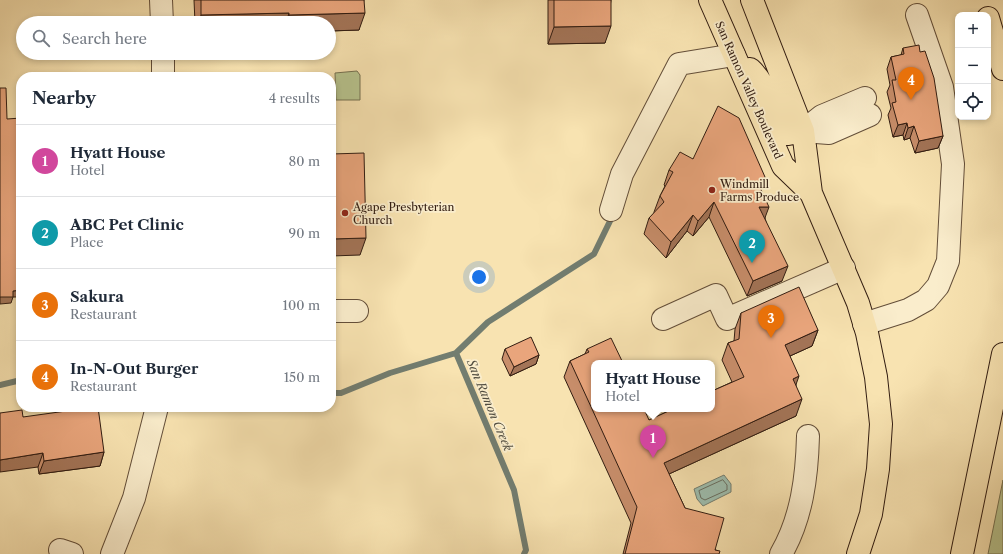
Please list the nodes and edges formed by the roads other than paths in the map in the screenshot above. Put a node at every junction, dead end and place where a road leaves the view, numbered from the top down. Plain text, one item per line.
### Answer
1 (161, 0) edge
2 (710, 0) edge
3 (752, 0) edge
4 (983, 0) edge
5 (987, 12) edge
6 (918, 15) dead end
7 (162, 16) edge
8 (991, 27) edge
9 (734, 55) junction
10 (163, 60) edge
11 (1003, 69) edge
12 (163, 72) edge
13 (868, 106) dead end
14 (803, 131) junction
15 (811, 193) junction
16 (611, 210) dead end
17 (844, 268) junction
18 (336, 311) edge
19 (357, 311) dead end
20 (663, 319) dead end
21 (864, 324) junction
22 (1003, 354) edge
23 (156, 412) edge
24 (808, 436) dead end
25 (112, 554) edge
26 (781, 554) edge
27 (858, 554) edge
28 (962, 554) edge

1 - 7 street
2 - 9 main road, San Ramon Valley Boulevard
3 - 14 main road, San Ramon Valley Boulevard
4 - 5 main road
6 - 21 street
8 - 11 main road
9 - 14 main road
9 - 15 main road, San Ramon Valley Boulevard
9 - 16 street
10 - 12 street
13 - 14 street
14 - 15 main road, San Ramon Valley Boulevard
15 - 17 main road, San Ramon Valley Boulevard
17 - 20 street
17 - 21 main road, San Ramon Valley Boulevard
18 - 19 street
21 - 27 main road, San Ramon Valley Boulevard
22 - 28 main road
23 - 25 street
24 - 26 street

